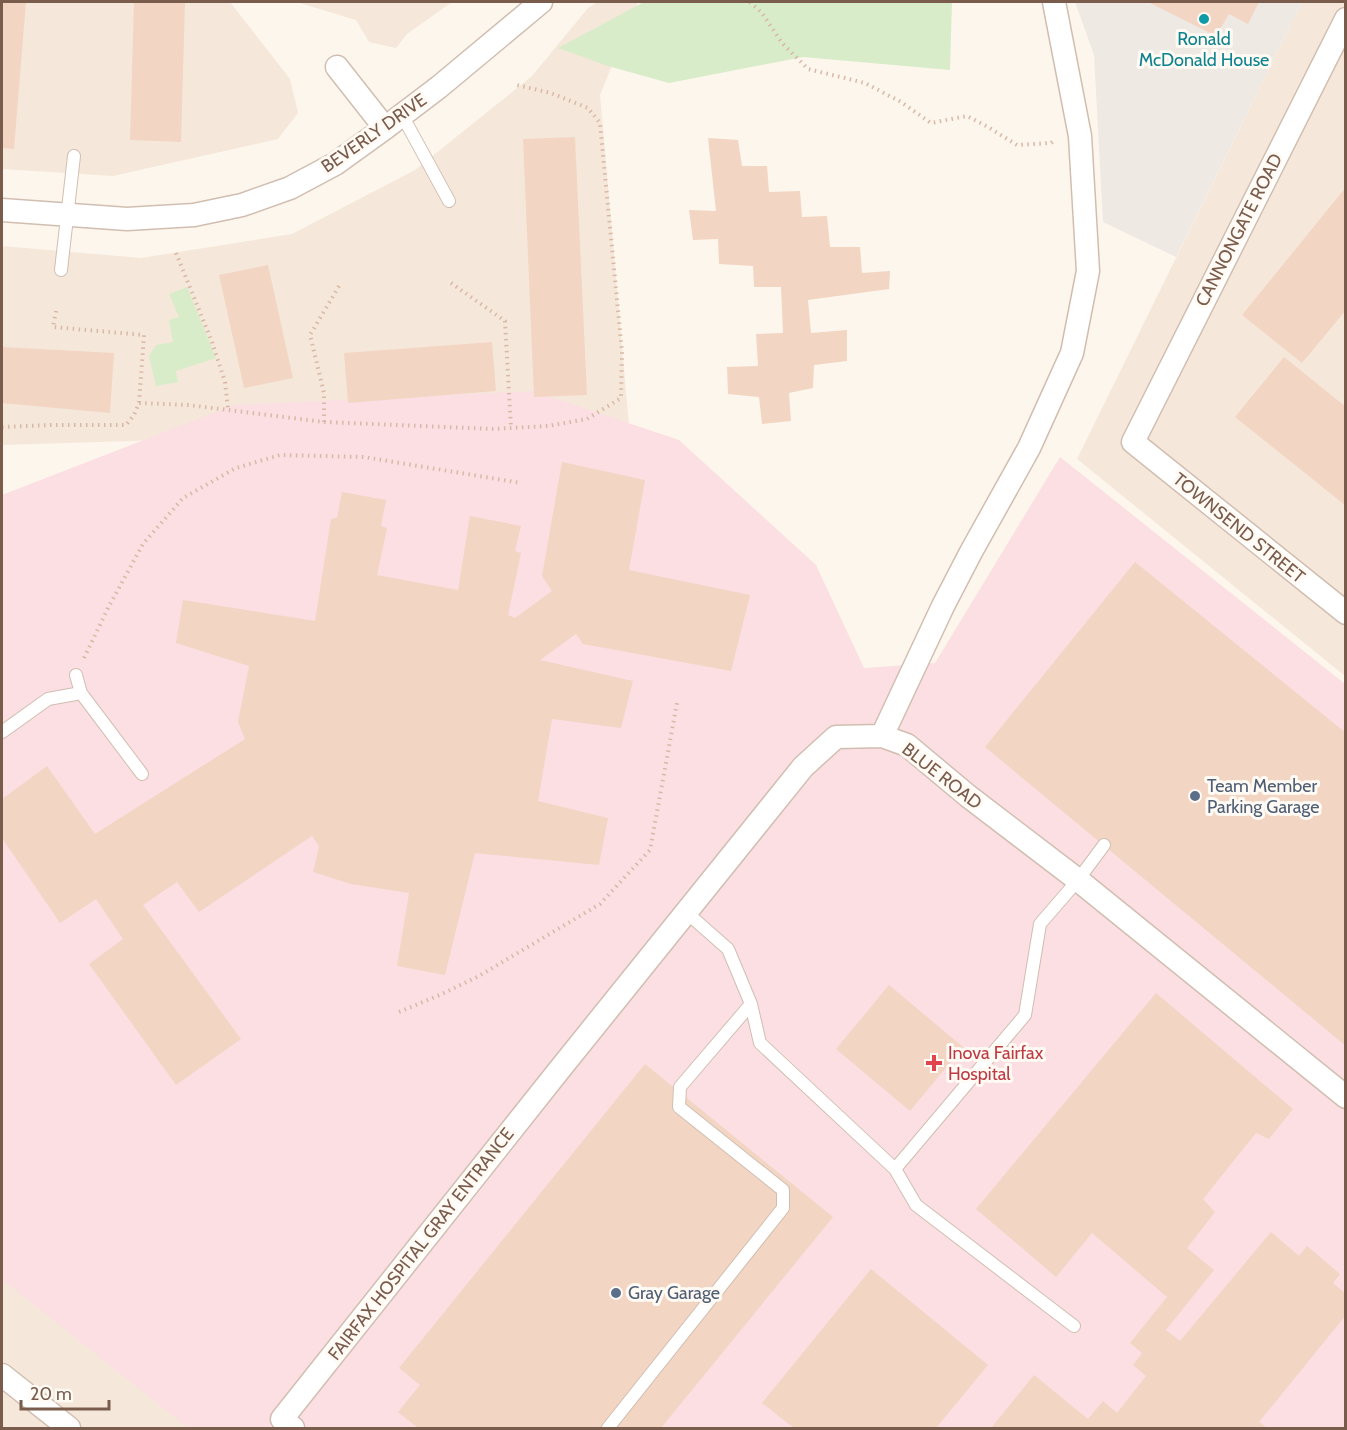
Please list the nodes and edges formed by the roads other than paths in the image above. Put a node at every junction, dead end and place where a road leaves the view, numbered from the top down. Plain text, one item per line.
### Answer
1 (541, 2) edge
2 (1054, 2) edge
3 (1346, 19) edge
4 (337, 67) dead end
5 (393, 122) junction
6 (74, 156) dead end
7 (449, 201) dead end
8 (2, 210) edge
9 (68, 215) junction
10 (61, 270) dead end
11 (1133, 442) joint
12 (1346, 613) edge
13 (76, 675) road end
14 (81, 693) junction
15 (2, 732) edge
16 (882, 736) junction
17 (142, 774) dead end
18 (1104, 845) dead end
19 (1078, 880) junction
20 (686, 912) junction
21 (751, 1004) junction
22 (560, 1069) joint
23 (1346, 1097) edge
24 (895, 1169) junction
25 (1074, 1326) dead end
26 (2, 1375) edge
27 (287, 1424) edge
28 (69, 1428) edge
29 (608, 1428) edge

1 - 5 street, BEVERLY DRIVE
2 - 16 street
3 - 11 street, CANNONGATE ROAD
4 - 5 street
5 - 7 lane
5 - 9 street, BEVERLY DRIVE
6 - 9 lane
8 - 9 street, BEVERLY DRIVE
9 - 10 lane
11 - 12 street, TOWNSEND STREET
13 - 14 lane
14 - 15 lane
14 - 17 lane
16 - 19 street, BLUE ROAD
16 - 20 street, BLUE ROAD
18 - 19 lane
19 - 23 street, BLUE ROAD
19 - 24 lane
20 - 21 lane
20 - 22 street, BLUE ROAD
21 - 24 lane
21 - 29 lane
22 - 27 street, FAIRFAX HOSPITAL GRAY ENTRANCE
24 - 25 lane
26 - 28 street

